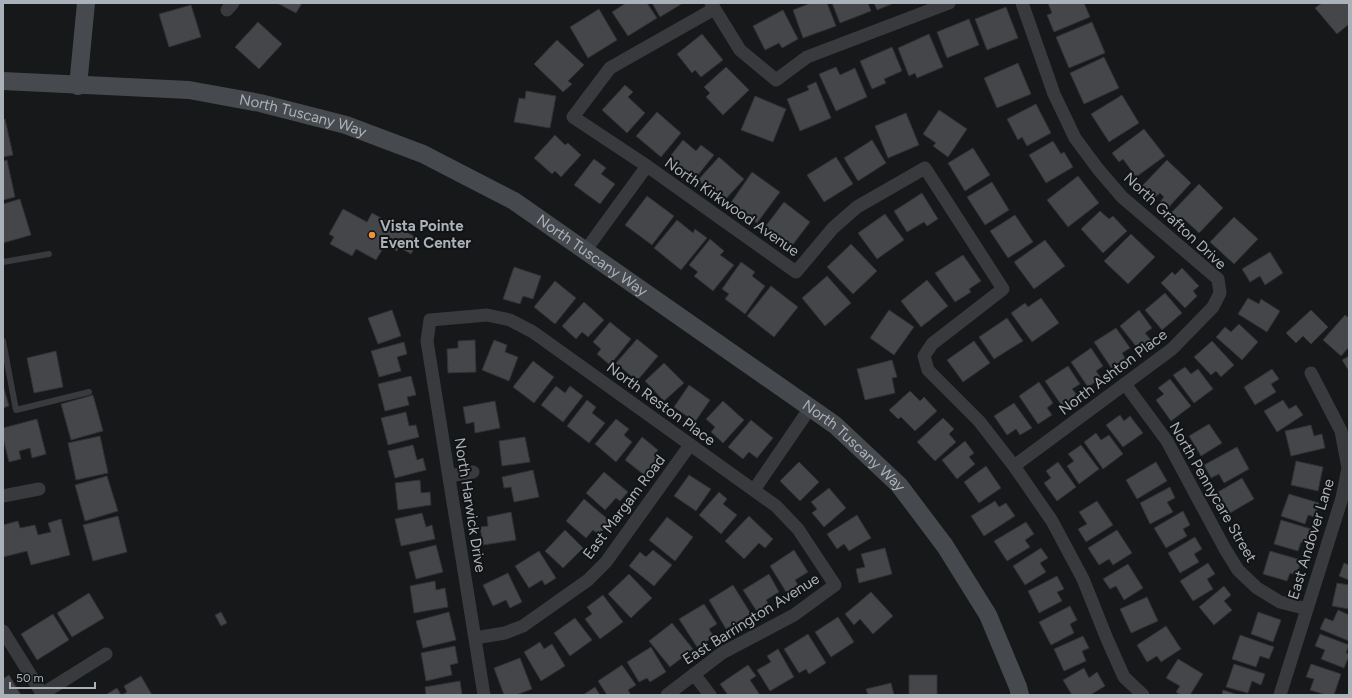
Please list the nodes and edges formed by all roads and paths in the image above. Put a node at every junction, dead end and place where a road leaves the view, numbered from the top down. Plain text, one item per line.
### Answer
1 (86, 3) edge
2 (949, 3) edge
3 (1022, 3) edge
4 (713, 6) edge
5 (3, 81) edge
6 (78, 86) junction
7 (647, 166) junction
8 (585, 251) junction
9 (49, 254) dead end
10 (3, 262) edge
11 (1220, 293) joint
12 (430, 320) joint
13 (3, 341) edge
14 (1311, 373) dead end
15 (1125, 384) junction
16 (89, 392) dead end
17 (810, 408) junction
18 (690, 444) junction
19 (1014, 466) junction
20 (473, 472) dead end
21 (449, 476) junction
22 (39, 489) dead end
23 (754, 490) junction
24 (3, 496) edge
25 (835, 585) joint
26 (1307, 609) junction
27 (3, 631) edge
28 (475, 638) junction
29 (8, 648) edge
30 (106, 654) dead end
31 (694, 674) junction
32 (42, 694) edge
33 (484, 695) edge
34 (666, 695) edge
35 (710, 695) edge
36 (1020, 695) edge
37 (1143, 695) edge
38 (1280, 695) edge

1 - 6 street
2 - 4 street
3 - 11 street, North Grafton Drive
4 - 7 street, North Kirkwood Avenue
5 - 6 street, North Tuscany Way
6 - 8 street, North Tuscany Way
7 - 8 street
7 - 19 street, North Kirkwood Avenue
8 - 17 street, North Tuscany Way
9 - 10 lane
11 - 15 street, North Ashton Place
12 - 18 street, North Reston Place
12 - 21 street, North Harwick Drive
13 - 16 lane
14 - 26 street, East Andover Lane
15 - 19 street, North Ashton Place
15 - 26 street, North Pennycare Street
17 - 23 street
17 - 36 street, North Tuscany Way
18 - 23 street, North Reston Place
18 - 28 street, East Margam Road
19 - 37 street, North Kirkwood Avenue
20 - 21 street
21 - 28 street, North Harwick Drive
22 - 24 street
23 - 25 street, North Reston Place
25 - 31 street, East Barrington Avenue
26 - 38 street, East Andover Lane
27 - 29 street
28 - 33 street, North Harwick Drive
29 - 32 street
30 - 32 street
31 - 34 street, East Barrington Avenue
31 - 35 street

